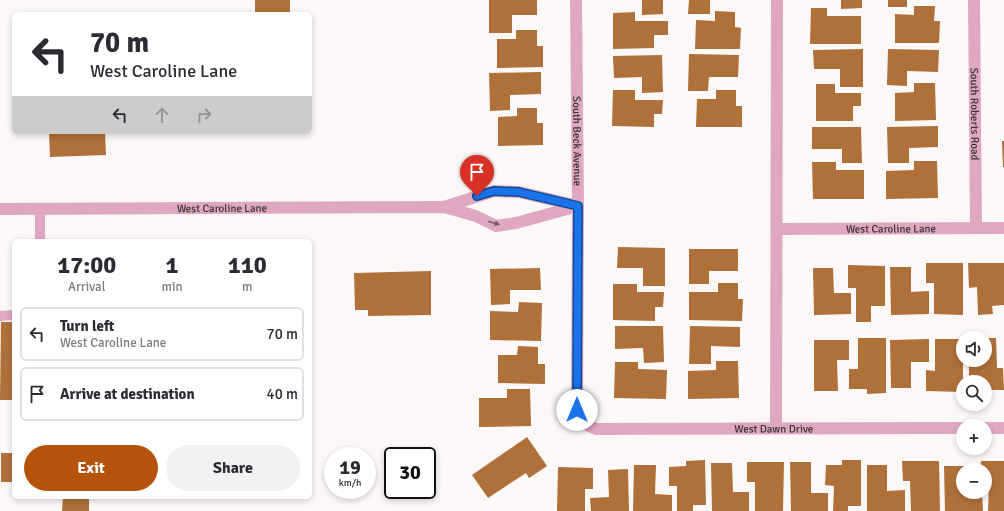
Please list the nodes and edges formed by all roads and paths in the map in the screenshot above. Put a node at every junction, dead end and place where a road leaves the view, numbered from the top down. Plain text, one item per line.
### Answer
1 (576, 0) edge
2 (776, 0) edge
3 (974, 0) edge
4 (578, 206) junction
5 (444, 207) junction
6 (0, 209) edge
7 (40, 209) junction
8 (976, 228) junction
9 (1004, 228) edge
10 (777, 229) junction
11 (40, 239) edge
12 (12, 315) edge
13 (0, 316) edge
14 (585, 424) joint
15 (776, 428) junction
16 (956, 428) edge
17 (992, 428) edge
18 (1004, 428) edge

1 - 4 street, South Beck Avenue
2 - 10 street
3 - 8 street, South Roberts Road
4 - 5 street, West Caroline Lane
5 -> 4 street, West Caroline Lane
4 - 14 street, South Beck Avenue
5 - 7 street, West Caroline Lane
6 - 7 street, West Caroline Lane
7 - 11 lane
8 - 9 street, West Caroline Lane
8 - 10 street, West Caroline Lane
10 - 15 street
12 - 13 lane
14 - 15 street, West Dawn Drive
15 - 16 street, West Dawn Drive
17 - 18 street

